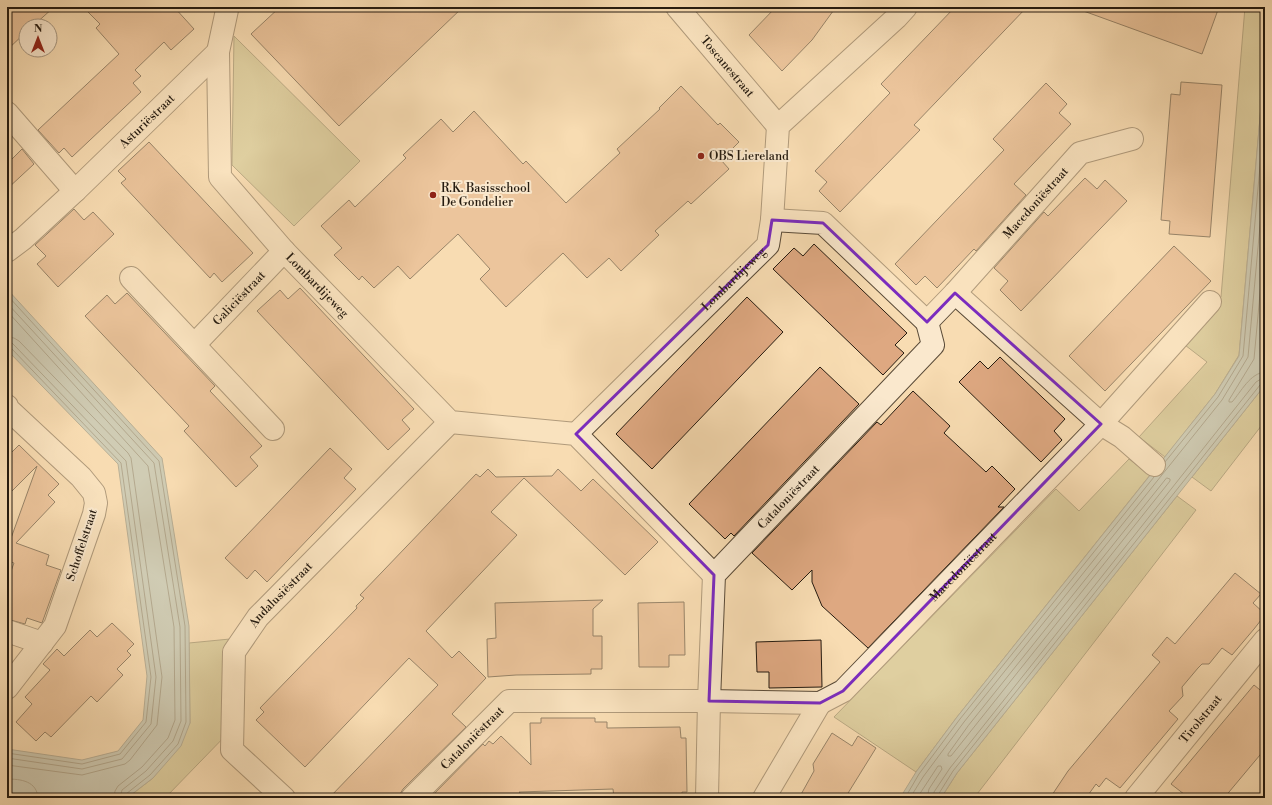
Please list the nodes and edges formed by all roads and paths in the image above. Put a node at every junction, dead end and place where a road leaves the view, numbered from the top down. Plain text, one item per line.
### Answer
1 (677, 7) edge
2 (906, 7) edge
3 (228, 8) edge
4 (218, 52) junction
5 (7, 113) edge
6 (778, 126) junction
7 (1132, 139) dead end
8 (75, 191) junction
9 (772, 220) junction
10 (15, 245) edge
11 (284, 252) junction
12 (132, 278) dead end
13 (955, 293) junction
14 (1210, 302) dead end
15 (927, 322) junction
16 (194, 345) junction
17 (7, 406) edge
18 (450, 422) junction
19 (1101, 424) junction
20 (273, 429) dead end
21 (576, 434) junction
22 (1154, 464) dead end
23 (714, 575) junction
24 (7, 631) edge
25 (1265, 640) edge
26 (42, 642) junction
27 (7, 688) edge
28 (709, 701) junction
29 (820, 703) junction
30 (284, 798) edge
31 (412, 798) edge
32 (707, 798) edge
33 (764, 798) edge
34 (1136, 798) edge

1 - 6 street, Toscanestraat
2 - 6 street
3 - 4 street, Lombardijeweg
4 - 8 street, Asturiëstraat
4 - 11 street, Lombardijeweg
5 - 8 street
6 - 9 street, Lombardijeweg
7 - 13 street, Macedoniëstraat
8 - 10 street, Asturiëstraat
9 - 15 street
9 - 21 street, Lombardijeweg
11 - 16 street, Galiciëstraat
11 - 18 street, Lombardijeweg
12 - 16 street
13 - 15 street, Macedoniëstraat
13 - 19 street
14 - 19 street, Macedoniëstraat
15 - 23 street, Cataloniëstraat
16 - 20 street
17 - 26 street, Schoffelstraat
18 - 21 street
18 - 30 street, Andalusiëstraat
19 - 22 street
19 - 29 street, Macedoniëstraat
21 - 23 street
23 - 28 street
24 - 26 street
25 - 34 street, Tirolstraat
26 - 27 street, Schoffelstraat
28 - 29 street, Macedoniëstraat
28 - 31 street, Cataloniëstraat
28 - 32 street
29 - 33 street

